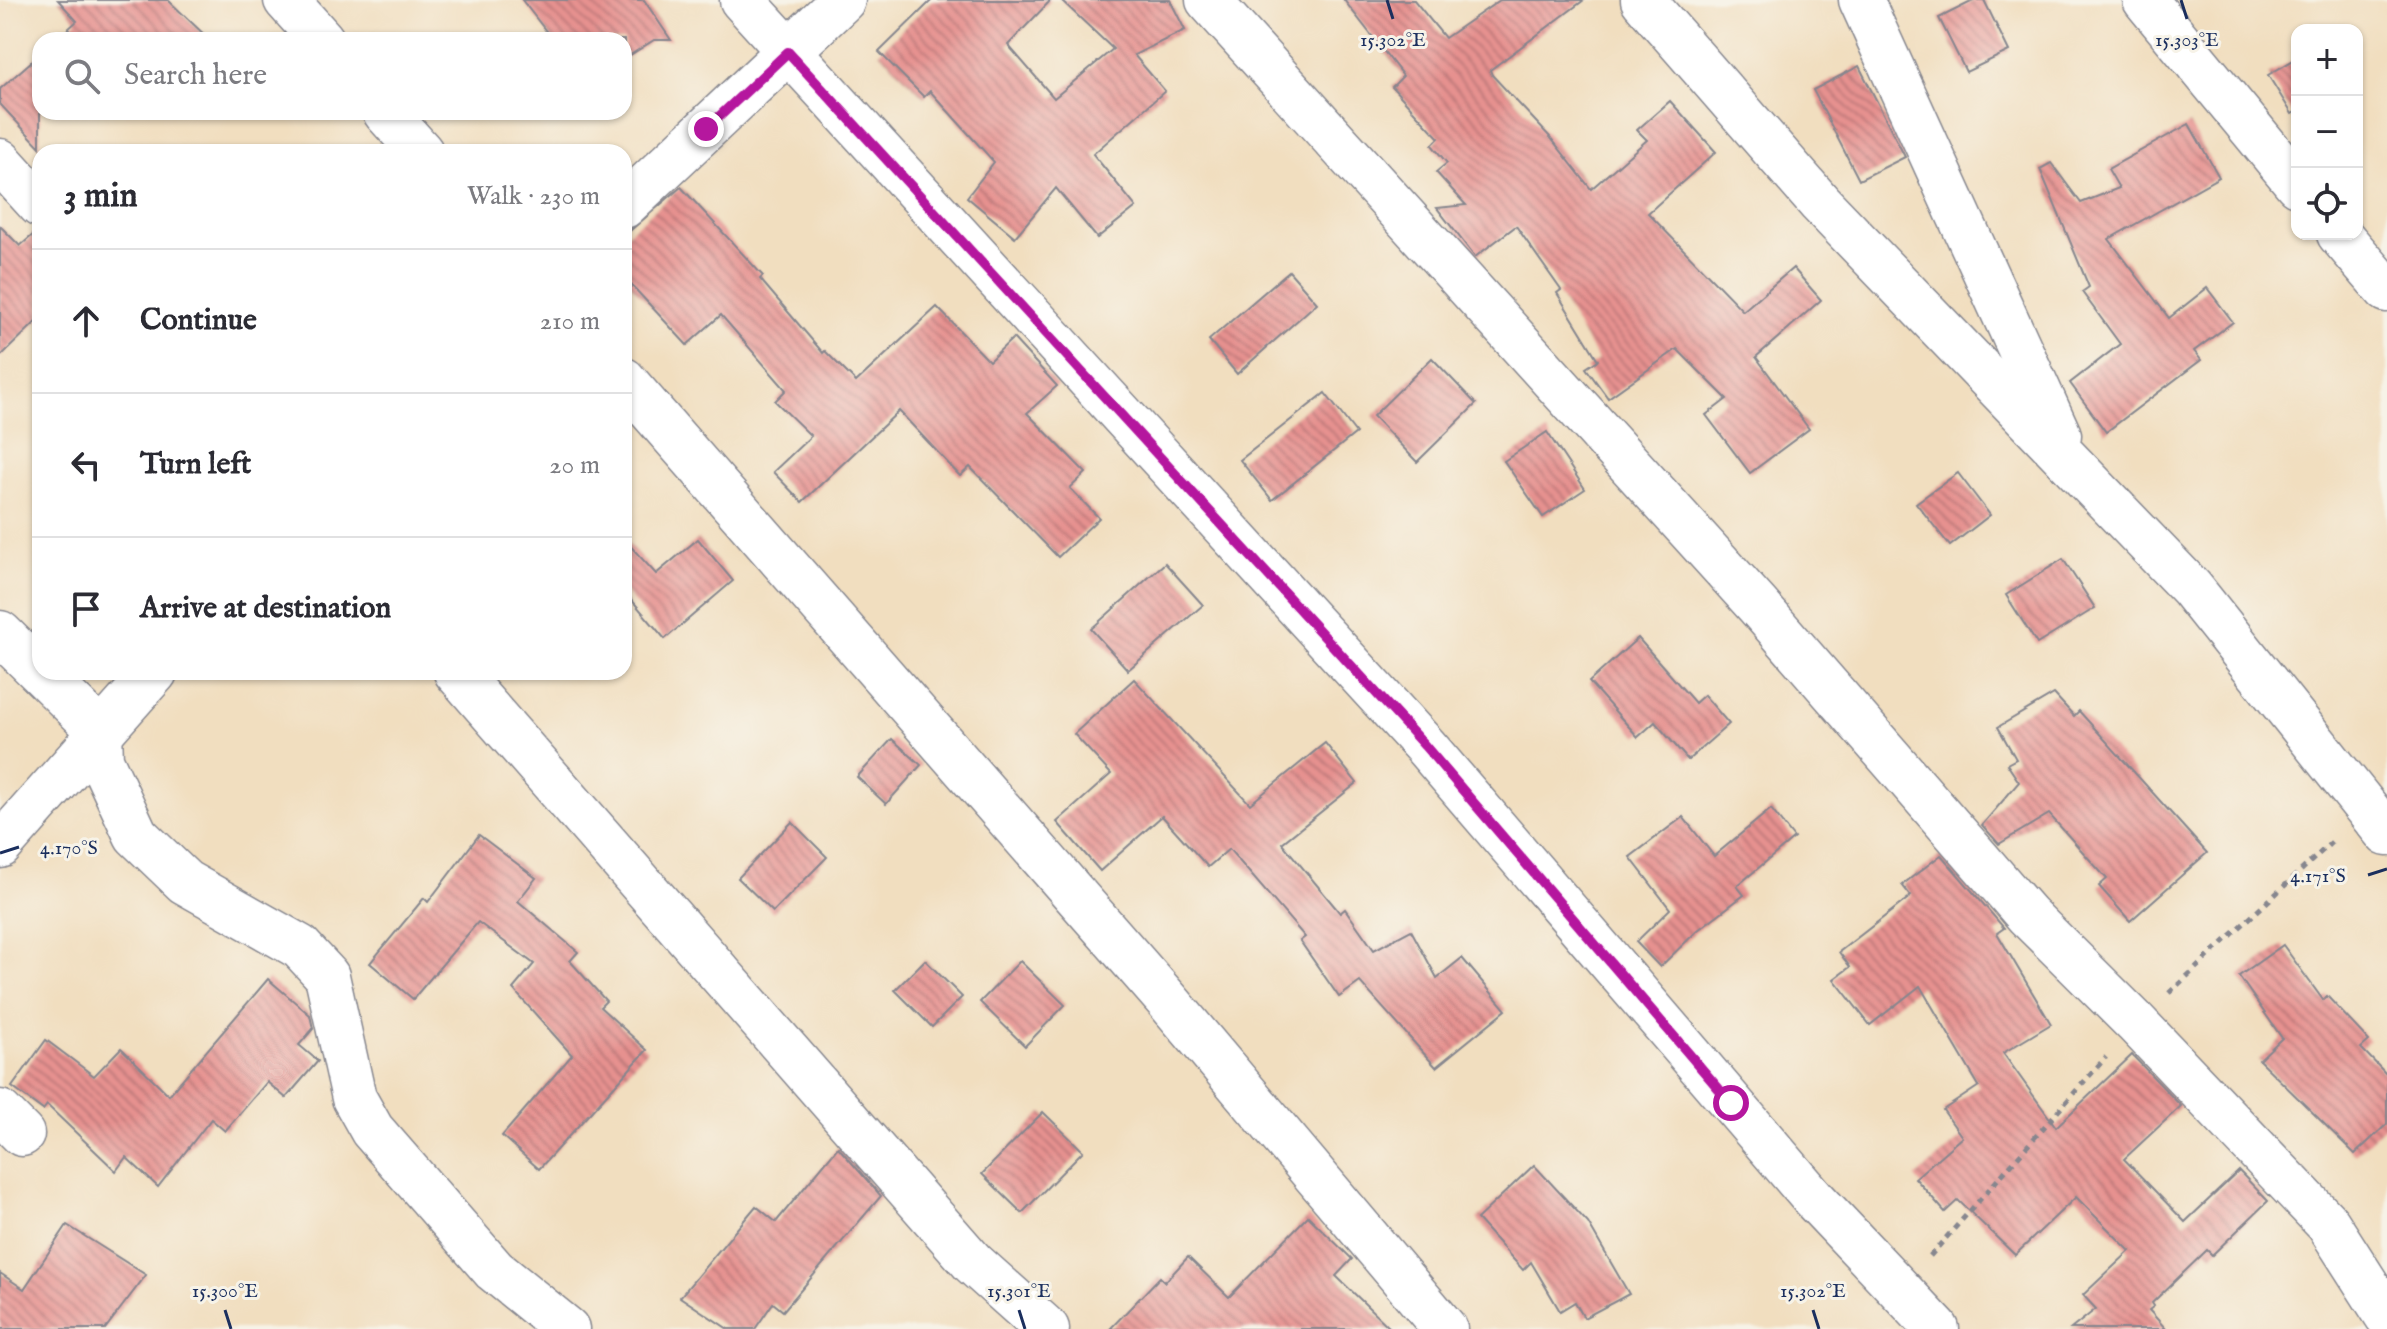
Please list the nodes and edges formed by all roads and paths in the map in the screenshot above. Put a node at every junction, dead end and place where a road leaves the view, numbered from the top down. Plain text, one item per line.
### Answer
1 (286, 0) edge
2 (742, 0) edge
3 (843, 0) edge
4 (1208, 0) edge
5 (1643, 0) edge
6 (1861, 0) edge
7 (2145, 0) edge
8 (315, 32) edge
9 (788, 52) junction
10 (392, 120) edge
11 (414, 144) edge
12 (0, 161) edge
13 (2291, 177) edge
14 (32, 196) edge
15 (632, 198) edge
16 (2344, 240) edge
17 (2387, 290) edge
18 (632, 389) edge
19 (2072, 465) junction
20 (0, 633) edge
21 (32, 664) edge
22 (48, 680) edge
23 (148, 680) edge
24 (463, 680) edge
25 (100, 731) junction
26 (2387, 834) edge
27 (0, 846) edge
28 (2387, 1316) edge
29 (567, 1329) edge
30 (1047, 1329) edge
31 (1445, 1329) edge
32 (1937, 1329) edge

1 - 8 street
2 - 9 street
3 - 9 street
4 - 28 street
5 - 19 street
6 - 19 street
7 - 13 street
9 - 15 street
9 - 32 street
10 - 11 street
12 - 14 street
16 - 17 street
18 - 31 street
19 - 26 street
20 - 21 street
22 - 25 street
23 - 25 street
24 - 30 street
25 - 27 street
25 - 29 street

